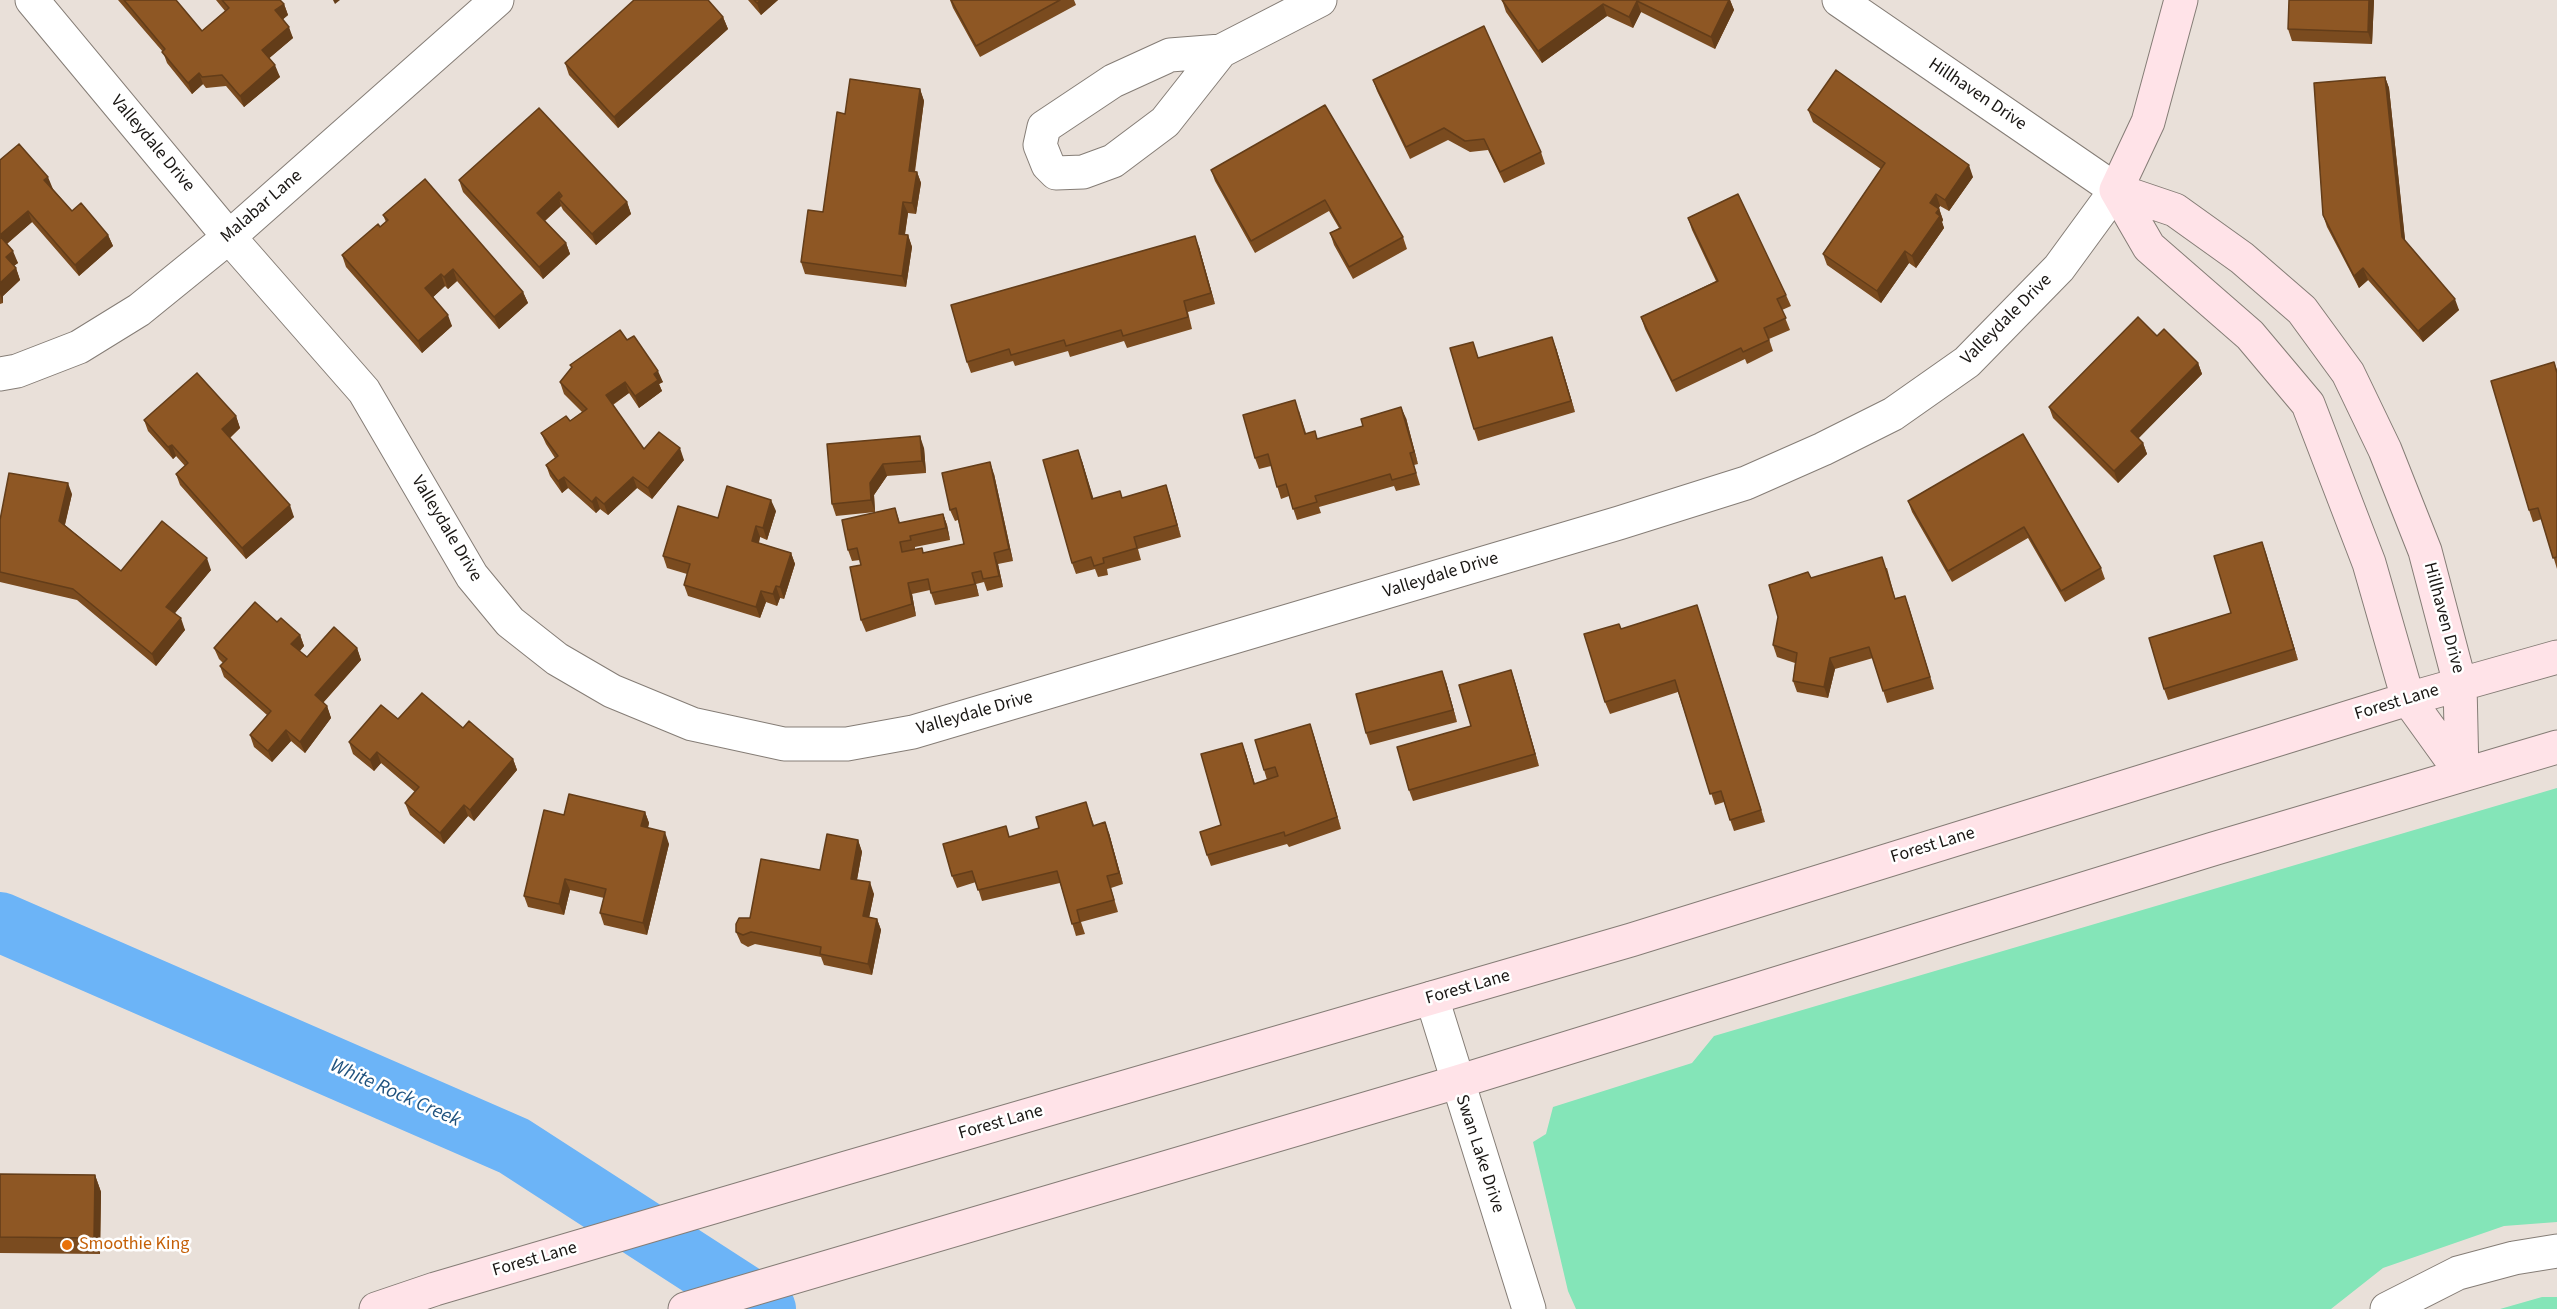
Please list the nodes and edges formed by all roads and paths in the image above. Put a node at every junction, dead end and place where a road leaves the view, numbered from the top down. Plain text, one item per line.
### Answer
1 (32, 0) edge
2 (497, 0) edge
3 (1320, 0) edge
4 (1839, 0) edge
5 (2181, 0) edge
6 (1221, 51) junction
7 (2116, 190) junction
8 (229, 237) junction
9 (0, 374) edge
10 (2557, 657) edge
11 (2460, 684) junction
12 (2408, 699) junction
13 (2557, 747) edge
14 (2462, 774) junction
15 (1432, 998) junction
16 (1457, 1082) junction
17 (2557, 1251) edge
18 (376, 1309) edge
19 (685, 1309) edge
20 (1529, 1309) edge
21 (2388, 1309) edge

1 - 8 street, Valleydale Drive
2 - 8 street, Malabar Lane
3 - 6 street
4 - 7 street, Hillhaven Drive
5 - 7 main road
6 - 6 street
7 - 8 street, Valleydale Drive
7 - 11 main road, Hillhaven Drive
7 - 12 main road, Hillhaven Drive
8 - 9 street, Malabar Lane
10 - 11 main road, Forest Lane
11 - 12 main road, Forest Lane
11 - 14 main road, Hillhaven Drive
12 - 14 main road, Hillhaven Drive
12 - 15 main road, Forest Lane
13 - 14 main road
14 - 16 main road
15 - 16 street, Swan Lake Drive
15 - 18 main road, Forest Lane
16 - 19 main road
16 - 20 street, Swan Lake Drive
17 - 21 street

